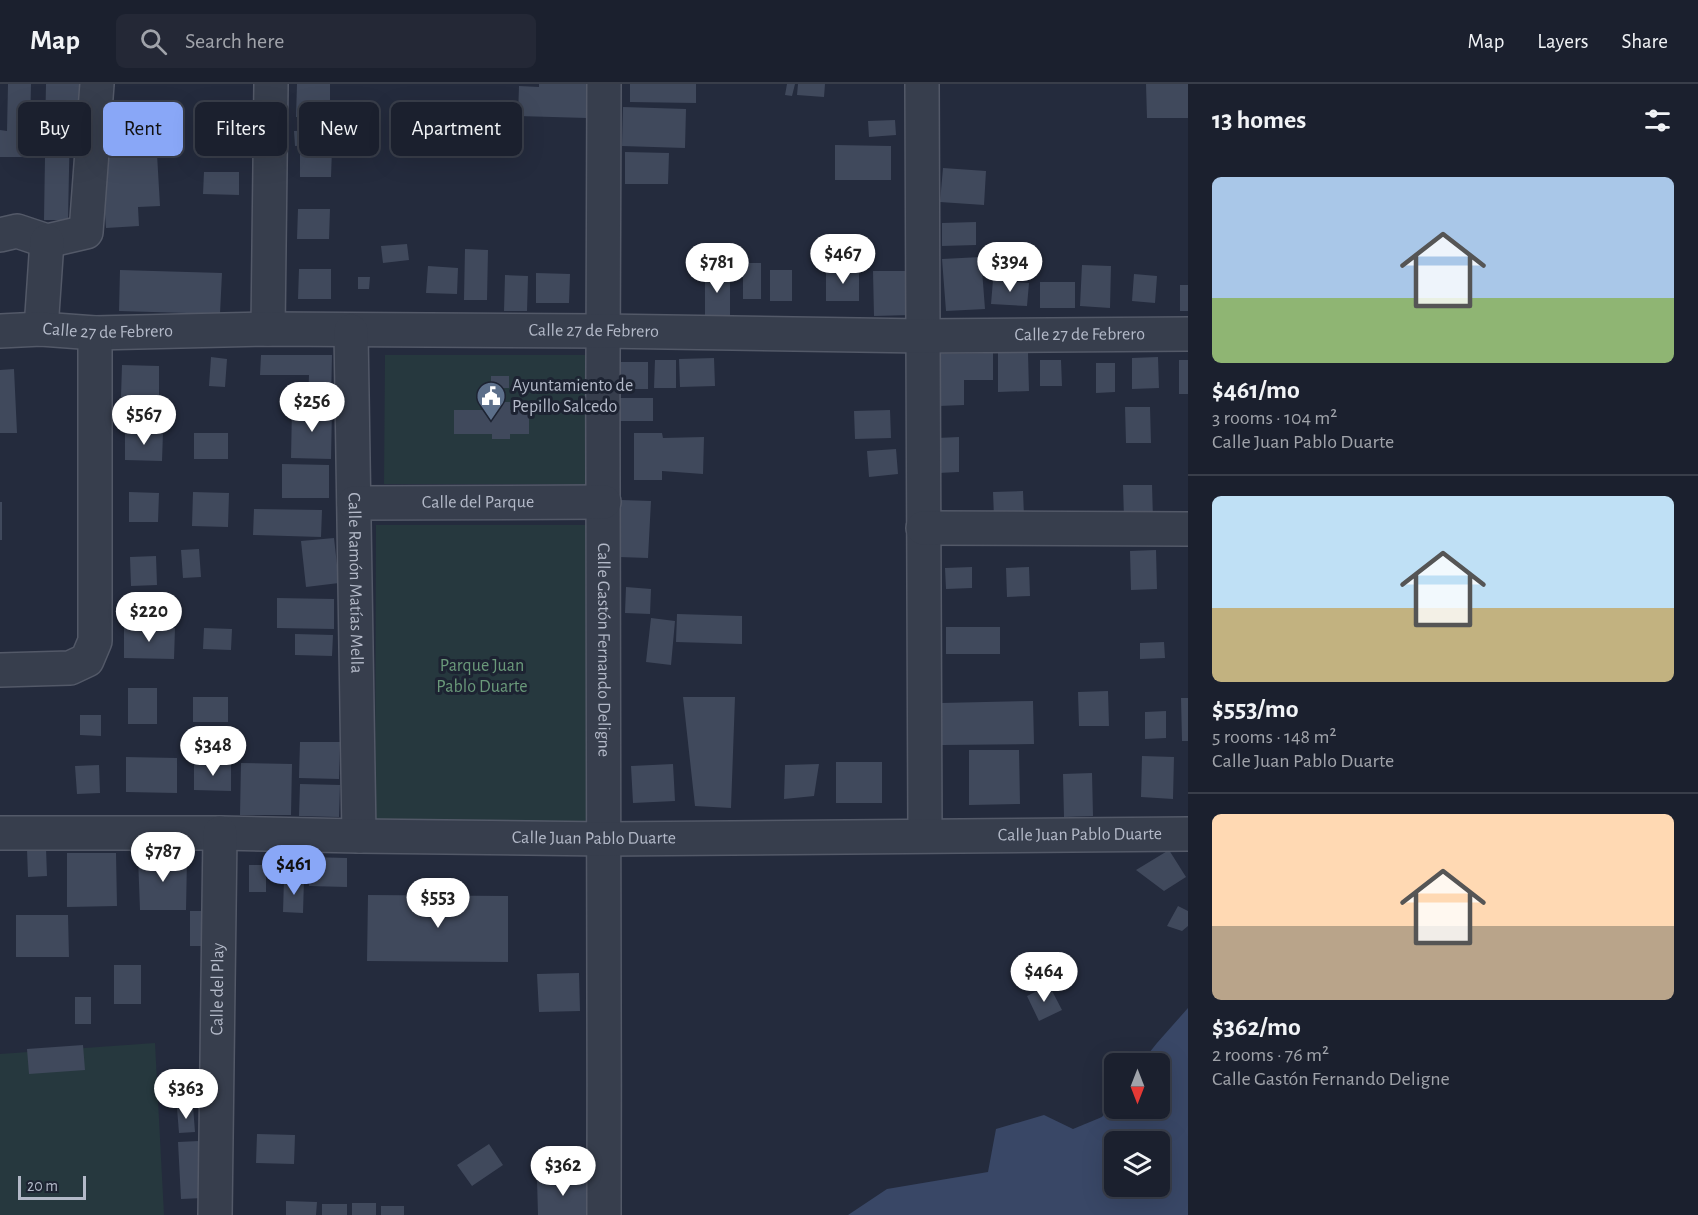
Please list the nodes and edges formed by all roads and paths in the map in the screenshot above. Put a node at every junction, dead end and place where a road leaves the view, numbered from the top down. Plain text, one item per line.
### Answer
1 (97, 84) edge
2 (271, 84) edge
3 (604, 84) edge
4 (921, 84) edge
5 (0, 235) edge
6 (48, 241) junction
7 (41, 329) junction
8 (268, 329) junction
9 (0, 331) edge
10 (351, 331) junction
11 (602, 331) junction
12 (95, 333) junction
13 (1188, 334) edge
14 (923, 336) junction
15 (354, 502) junction
16 (604, 502) junction
17 (923, 528) junction
18 (1188, 530) edge
19 (0, 670) edge
20 (0, 833) edge
21 (220, 833) junction
22 (1188, 834) edge
23 (925, 835) junction
24 (359, 836) junction
25 (605, 838) junction
26 (215, 1215) edge
27 (604, 1215) edge

1 - 6 street
2 - 8 street
3 - 11 street, Calle Gastón Fernando Deligne
4 - 14 street
5 - 6 street
6 - 7 street
7 - 9 street, Calle 27 de Febrero
7 - 12 street, Calle 27 de Febrero
8 - 10 street, Calle 27 de Febrero
8 - 12 street, Calle 27 de Febrero
10 - 11 street, Calle 27 de Febrero
10 - 15 street, Calle Ramón Matías Mella
11 - 14 street, Calle 27 de Febrero
11 - 16 street, Calle Gastón Fernando Deligne
12 - 19 street
13 - 14 street, Calle 27 de Febrero
14 - 17 street
15 - 16 street, Calle del Parque
15 - 24 street, Calle Ramón Matías Mella
16 - 25 street, Calle Gastón Fernando Deligne
17 - 18 street
17 - 23 street
20 - 21 street, Calle Juan Pablo Duarte
21 - 24 street, Calle Juan Pablo Duarte
21 - 26 street, Calle del Play
22 - 23 street, Calle Juan Pablo Duarte
23 - 25 street, Calle Juan Pablo Duarte
24 - 25 street, Calle Juan Pablo Duarte
25 - 27 street, Calle Gastón Fernando Deligne

